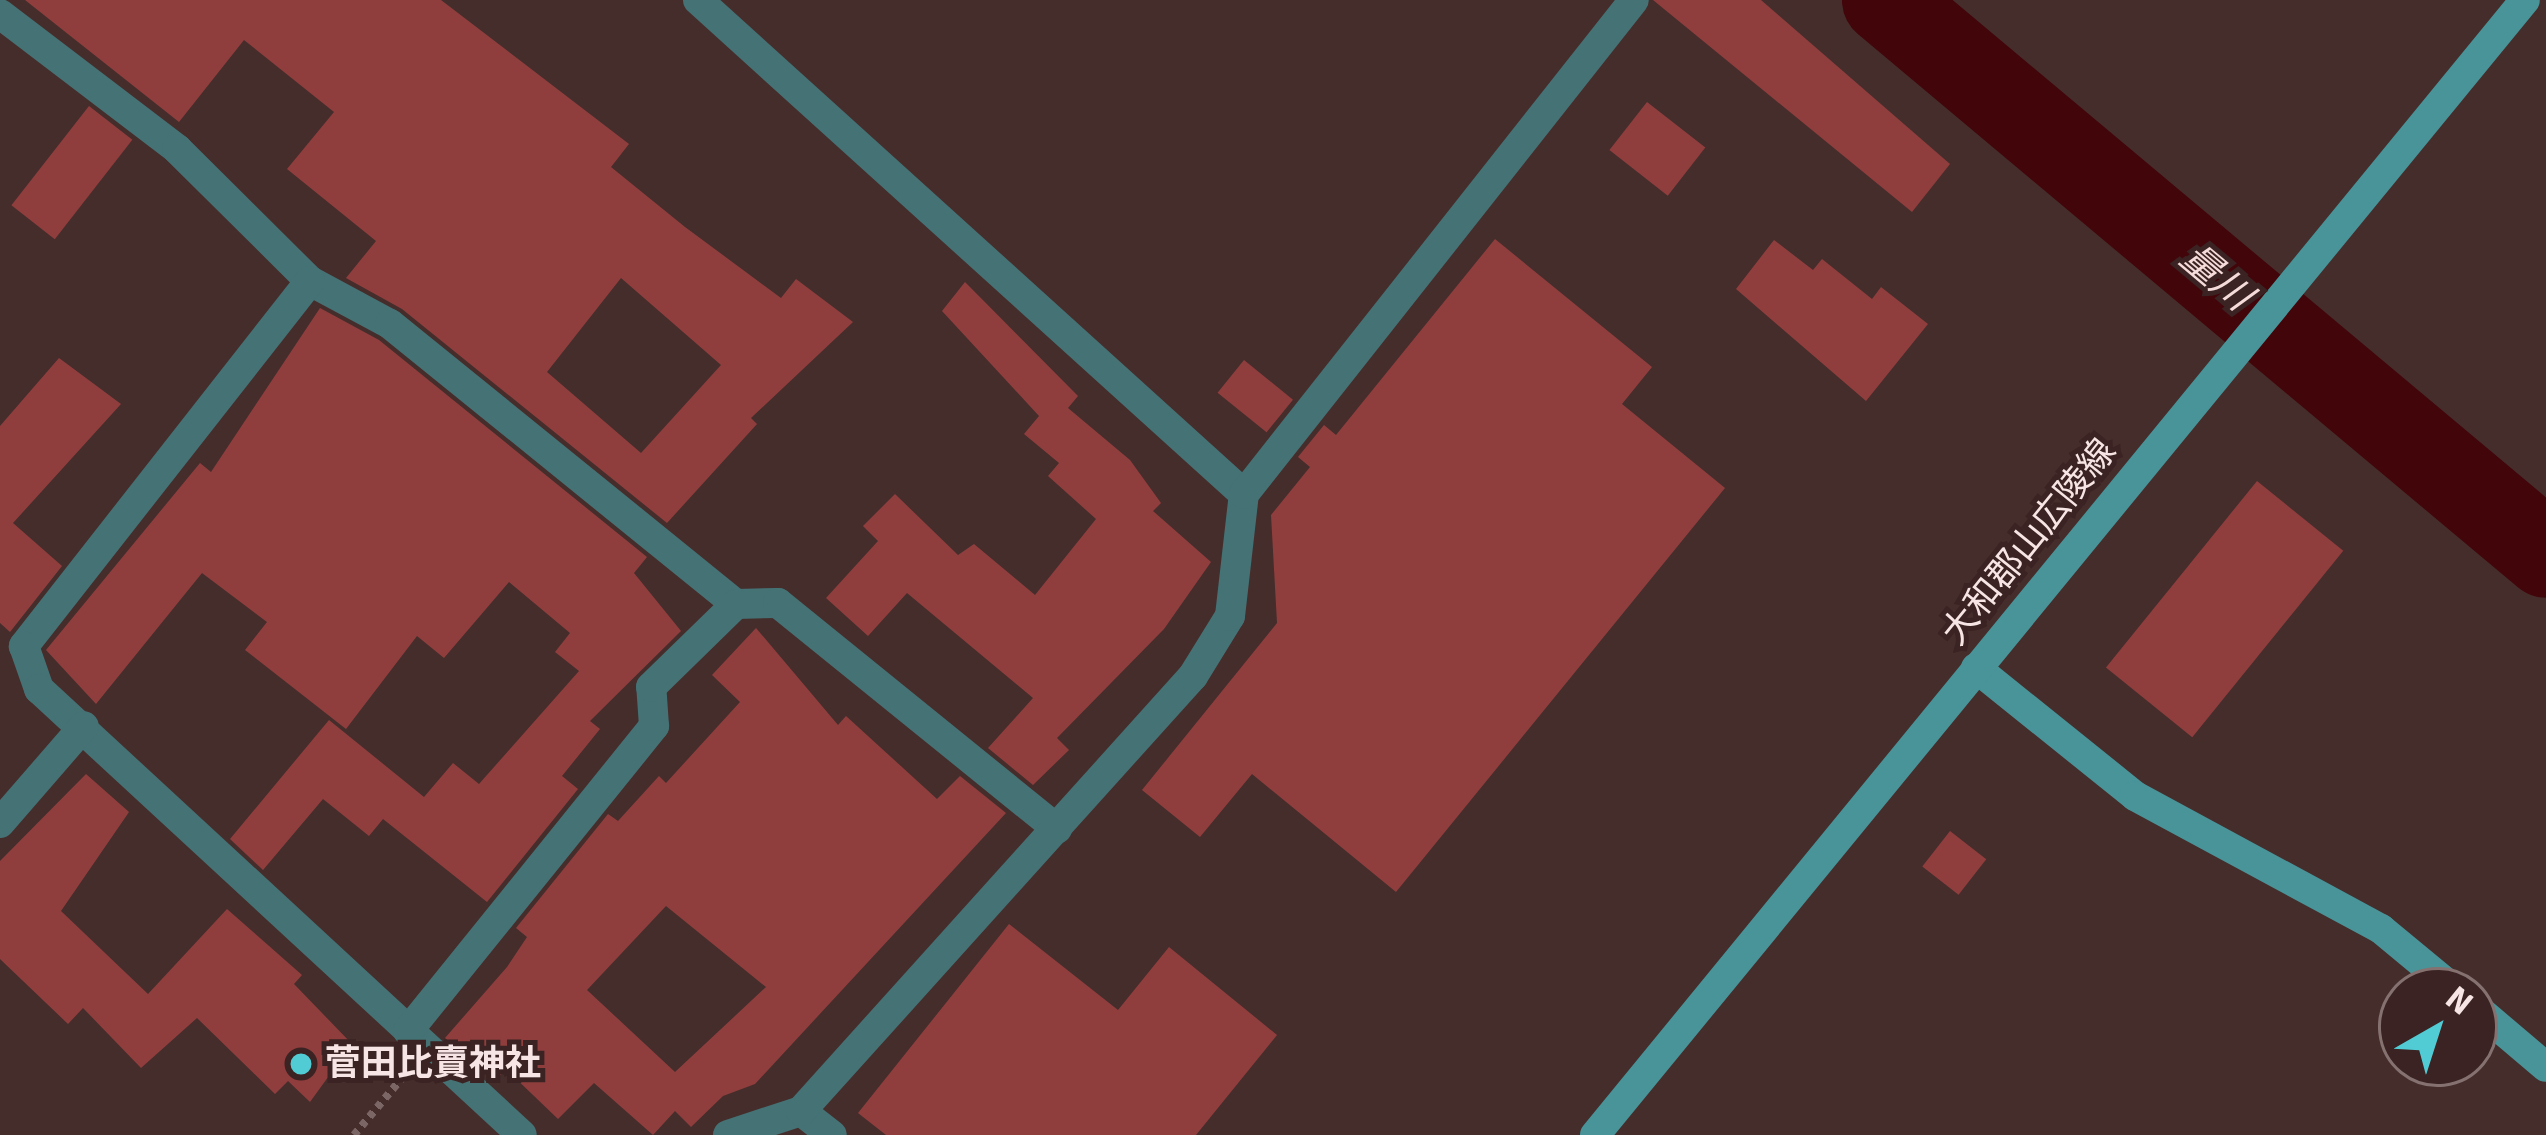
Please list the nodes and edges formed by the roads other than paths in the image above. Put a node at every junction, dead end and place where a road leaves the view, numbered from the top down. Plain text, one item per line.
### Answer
1 (698, 0) edge
2 (1634, 0) edge
3 (2525, 0) edge
4 (0, 14) edge
5 (310, 281) junction
6 (1244, 494) junction
7 (736, 604) junction
8 (1976, 668) junction
9 (84, 726) junction
10 (0, 823) edge
11 (1057, 829) junction
12 (2427, 967) edge
13 (2498, 1026) edge
14 (417, 1040) junction
15 (2546, 1067) edge
16 (801, 1112) junction
17 (522, 1135) edge
18 (728, 1135) edge
19 (832, 1135) edge
20 (1595, 1135) edge

1 - 6 street
2 - 6 street
3 - 8 main road, 大和郡山広陵線
4 - 5 street
5 - 7 street
5 - 9 street
6 - 11 street
7 - 11 street
7 - 14 street
8 - 12 main road
8 - 20 main road, 大和郡山広陵線
9 - 10 street
9 - 14 street
11 - 16 street
13 - 15 main road
14 - 17 street
16 - 18 street
16 - 19 street

